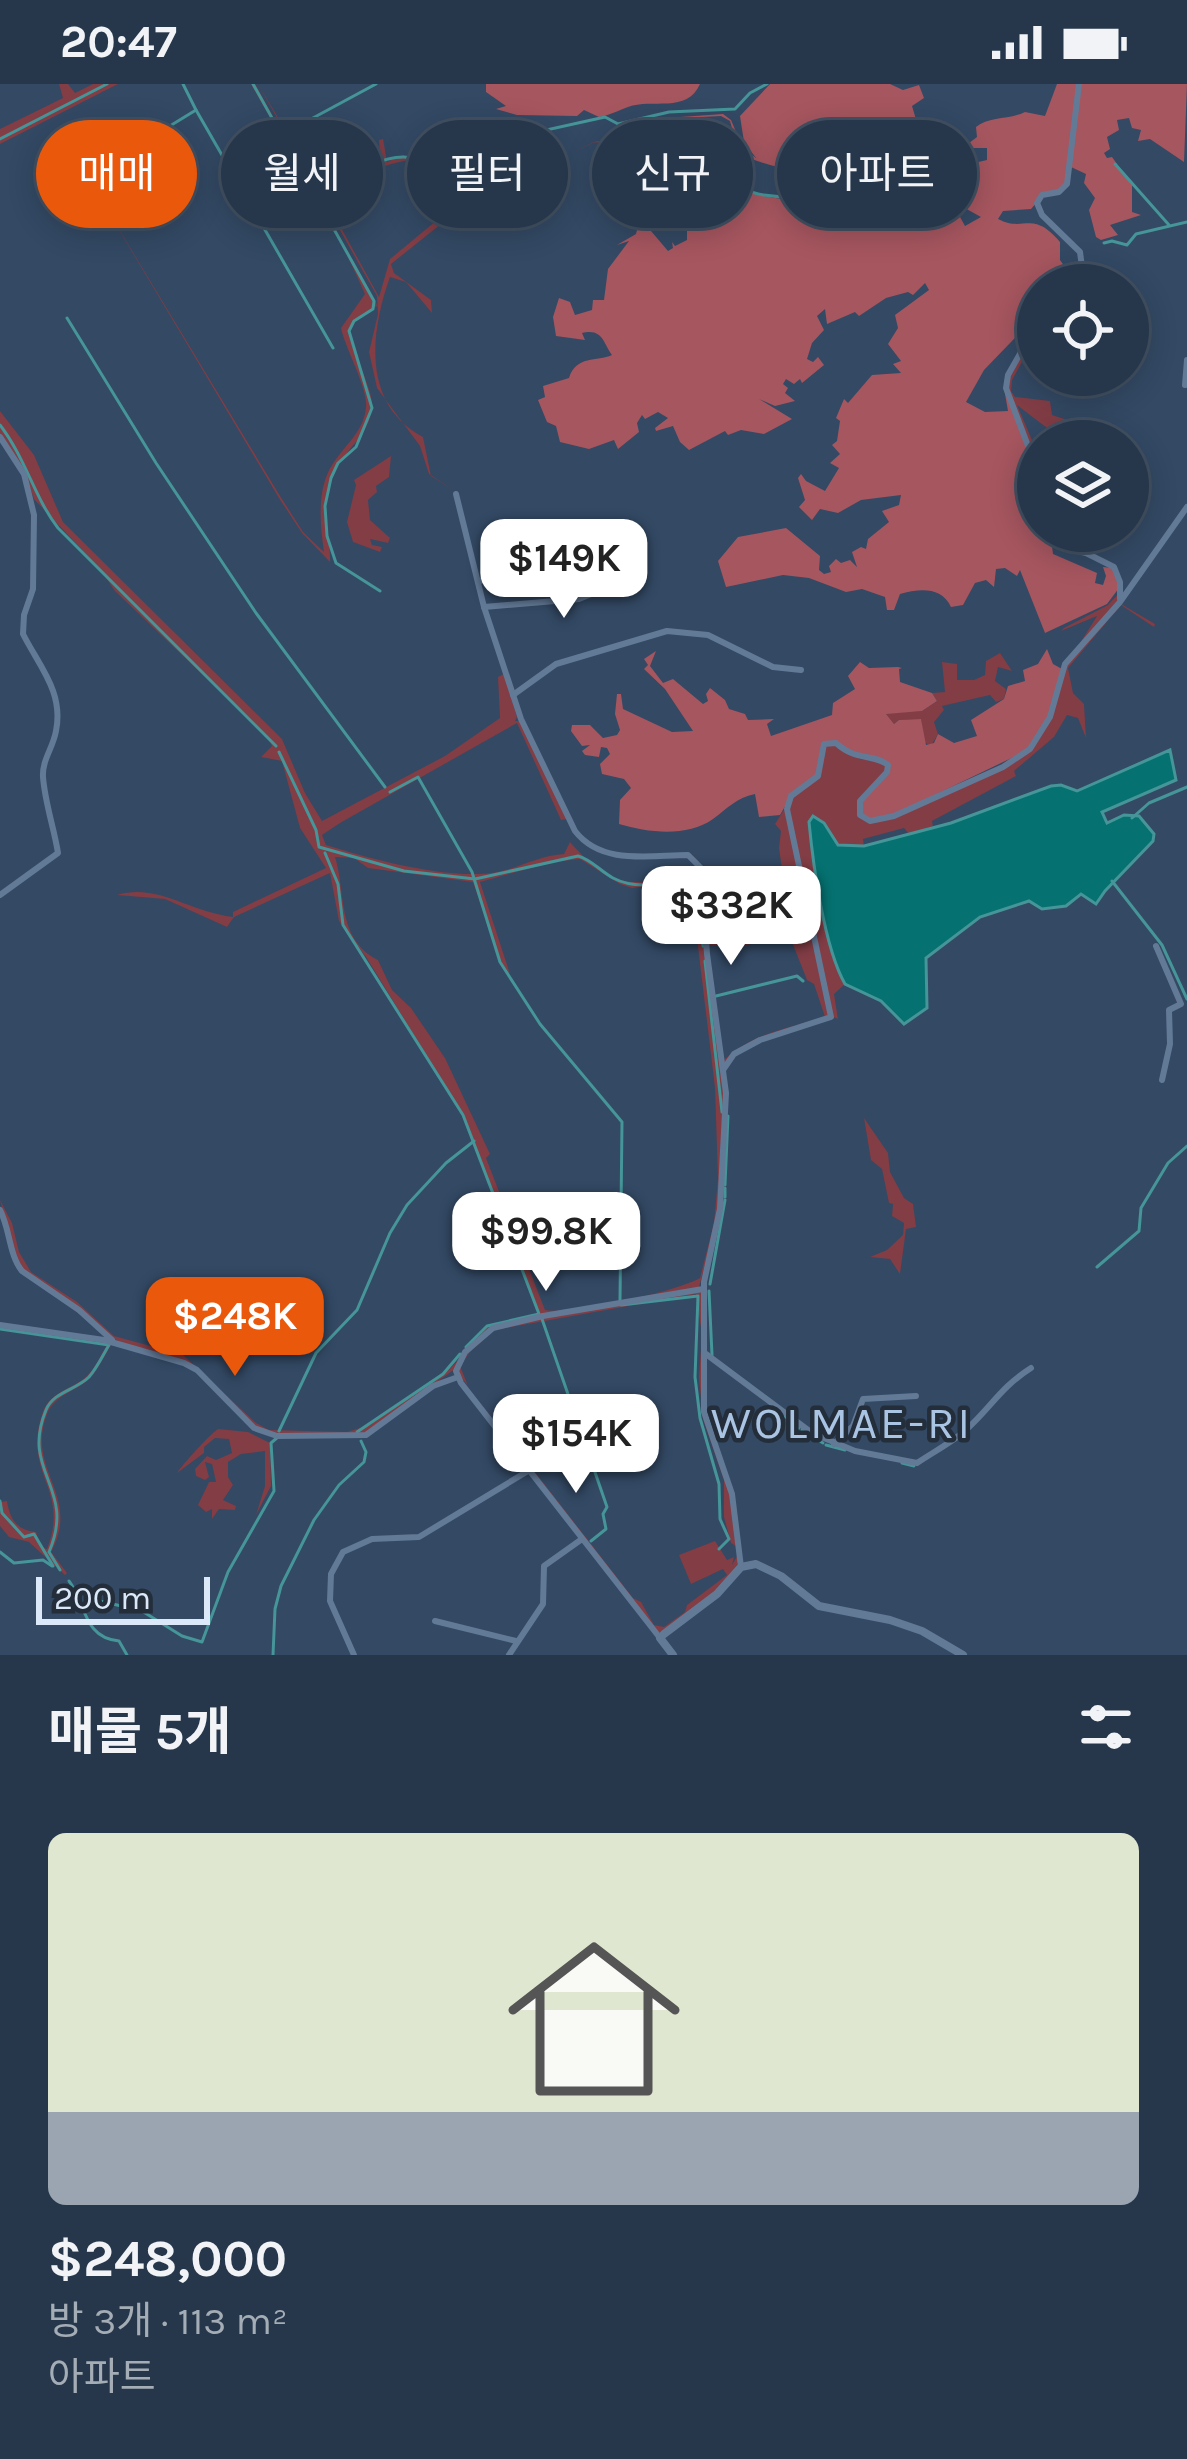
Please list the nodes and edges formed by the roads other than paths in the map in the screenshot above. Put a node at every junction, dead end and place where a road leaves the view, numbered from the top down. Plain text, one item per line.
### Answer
1 (1079, 84) edge
2 (1082, 264) edge
3 (1017, 359) edge
4 (1187, 360) edge
5 (1185, 385) edge
6 (1018, 420) edge
7 (0, 437) edge
8 (456, 494) dead end
9 (1187, 507) edge
10 (1082, 552) edge
11 (480, 581) junction
12 (1120, 602) junction
13 (484, 607) junction
14 (801, 670) dead end
15 (513, 695) junction
16 (0, 895) edge
17 (1156, 946) dead end
18 (723, 1070) junction
19 (1162, 1080) dead end
20 (0, 1210) edge
21 (704, 1289) junction
22 (0, 1325) edge
23 (121, 1345) junction
24 (706, 1354) junction
25 (1031, 1368) dead end
26 (458, 1377) junction
27 (916, 1396) dead end
28 (834, 1444) junction
29 (529, 1471) junction
30 (582, 1539) junction
31 (742, 1567) junction
32 (435, 1621) dead end
33 (660, 1638) junction
34 (516, 1641) junction
35 (354, 1655) edge
36 (509, 1655) edge
37 (673, 1655) edge
38 (963, 1655) edge

1 - 2 street
3 - 6 street
4 - 5 street
7 - 16 street
8 - 11 street
9 - 12 street
10 - 12 street
11 - 13 street
11 - 13 street
12 - 18 street
13 - 15 street
14 - 15 street
15 - 18 street
17 - 19 street
18 - 21 street
20 - 23 street
21 - 24 street
21 - 26 street
22 - 23 street
23 - 26 street
24 - 28 street
24 - 31 street
25 - 28 street
26 - 29 street
27 - 28 street
29 - 30 street
29 - 35 street
30 - 33 street
30 - 34 street
31 - 33 street
31 - 38 street
32 - 34 street
33 - 37 street
34 - 36 street

